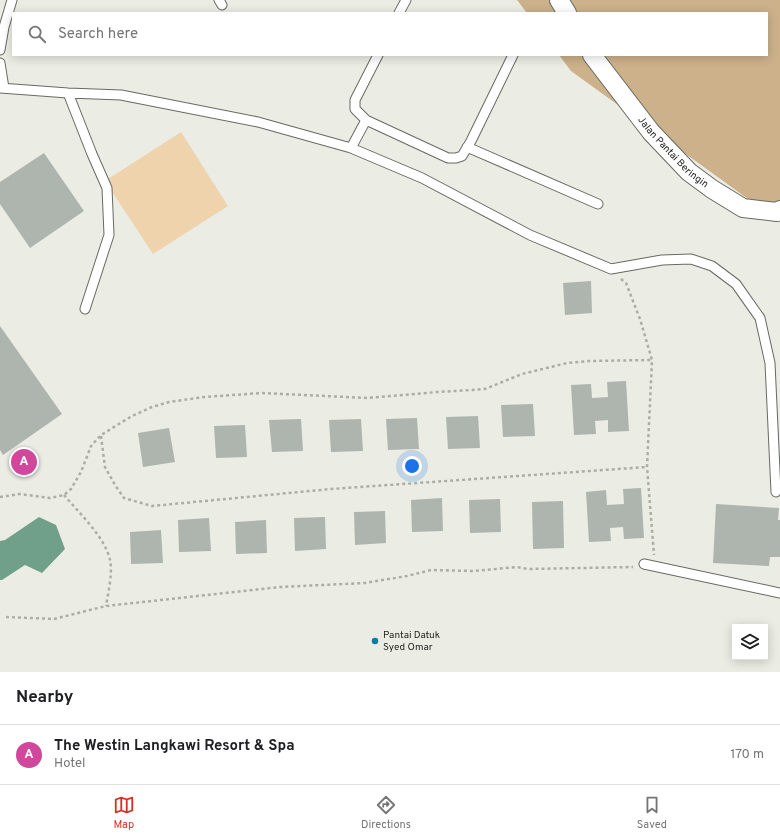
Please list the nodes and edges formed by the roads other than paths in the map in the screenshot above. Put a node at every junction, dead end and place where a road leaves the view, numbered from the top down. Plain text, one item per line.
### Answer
1 (12, 0) edge
2 (406, 0) edge
3 (559, 0) edge
4 (400, 12) edge
5 (566, 12) edge
6 (0, 50) edge
7 (377, 56) edge
8 (512, 56) edge
9 (593, 56) edge
10 (0, 63) edge
11 (2, 88) edge
12 (68, 93) junction
13 (366, 120) junction
14 (467, 147) junction
15 (350, 148) junction
16 (598, 204) dead end
17 (780, 210) edge
18 (85, 310) dead end
19 (776, 492) dead end
20 (644, 564) road end
21 (780, 593) edge

1 - 6 lane
2 - 4 lane
3 - 5 street
7 - 13 lane
8 - 14 lane
9 - 17 street, Jalan Pantai Beringin
10 - 11 lane
11 - 12 lane
12 - 15 lane
12 - 18 lane
13 - 14 lane
13 - 15 lane
14 - 16 lane
15 - 19 lane
20 - 21 lane

